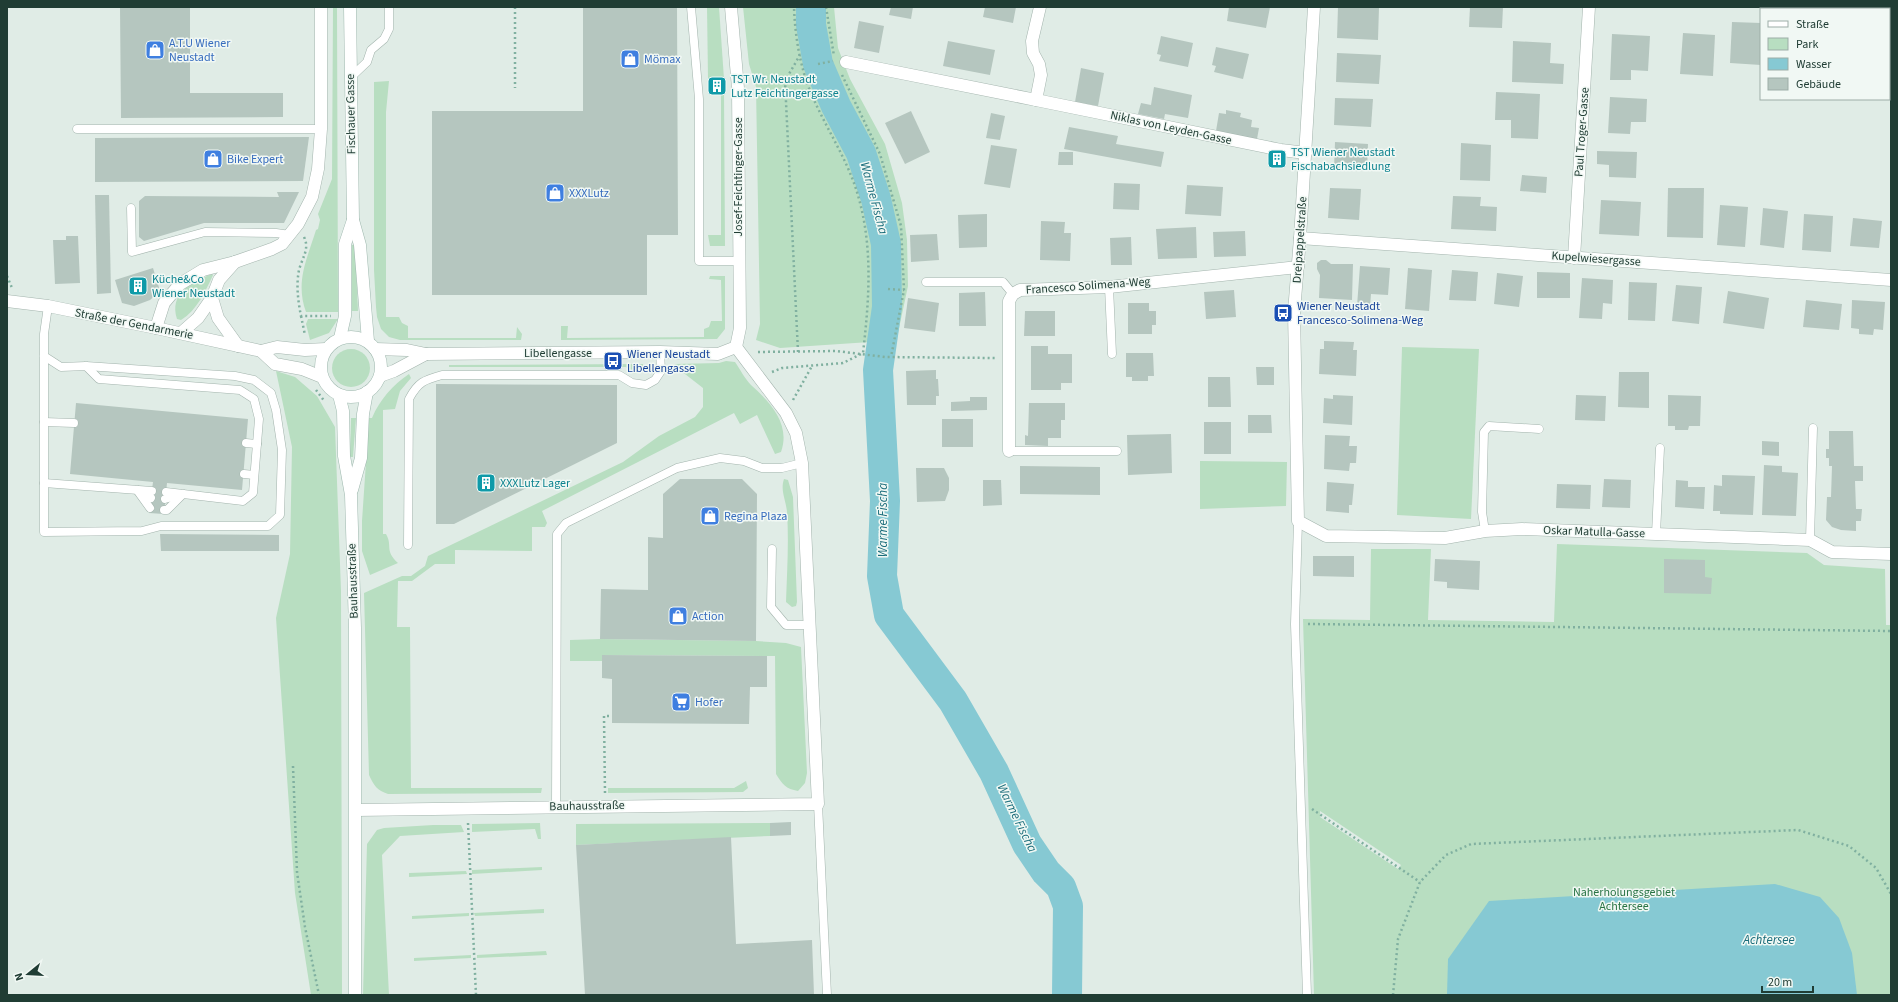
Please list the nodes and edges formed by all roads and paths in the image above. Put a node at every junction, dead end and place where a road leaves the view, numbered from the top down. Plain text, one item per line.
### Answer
1 (321, 7) edge
2 (350, 7) edge
3 (389, 7) edge
4 (515, 7) edge
5 (691, 7) edge
6 (731, 7) edge
7 (794, 7) edge
8 (826, 7) edge
9 (1040, 7) edge
10 (1314, 7) edge
11 (1590, 7) edge
12 (1815, 7) edge
13 (1829, 8) edge
14 (800, 55) junction
15 (846, 62) dead end
16 (818, 64) dead end
17 (841, 74) dead end
18 (350, 78) junction
19 (515, 88) dead end
20 (1036, 100) junction
21 (77, 129) dead end
22 (321, 129) junction
23 (1306, 153) junction
24 (131, 208) dead end
25 (353, 220) junction
26 (298, 224) junction
27 (290, 235) junction
28 (1300, 238) junction
29 (1574, 258) junction
30 (739, 261) junction
31 (235, 262) junction
32 (1298, 267) junction
33 (1891, 280) edge
34 (926, 282) dead end
35 (1109, 287) junction
36 (888, 289) dead end
37 (904, 290) junction
38 (1013, 294) junction
39 (212, 298) junction
40 (7, 300) edge
41 (48, 306) junction
42 (345, 316) junction
43 (156, 328) junction
44 (181, 333) junction
45 (340, 338) junction
46 (372, 345) junction
47 (238, 346) junction
48 (736, 348) junction
49 (326, 349) junction
50 (261, 351) junction
51 (660, 352) junction
52 (798, 352) junction
53 (863, 353) junction
54 (426, 354) junction
55 (1112, 354) dead end
56 (44, 356) junction
57 (891, 357) junction
58 (1009, 358) junction
59 (86, 366) junction
60 (812, 366) junction
61 (380, 376) junction
62 (759, 377) junction
63 (322, 378) junction
64 (367, 392) junction
65 (339, 395) junction
66 (786, 413) junction
67 (44, 422) junction
68 (74, 423) dead end
69 (1540, 428) dead end
70 (1812, 428) dead end
71 (246, 443) dead end
72 (257, 444) junction
73 (1660, 448) dead end
74 (1009, 451) joint
75 (1117, 451) dead end
76 (802, 463) junction
77 (244, 474) dead end
78 (254, 475) junction
79 (44, 483) junction
80 (137, 490) junction
81 (183, 494) junction
82 (151, 495) dead end
83 (166, 496) dead end
84 (351, 496) junction
85 (150, 508) dead end
86 (164, 510) dead end
87 (1298, 521) junction
88 (1485, 531) junction
89 (1656, 534) junction
90 (1810, 540) junction
91 (408, 545) dead end
92 (772, 548) dead end
93 (1891, 554) edge
94 (1295, 624) junction
95 (810, 626) junction
96 (1891, 631) edge
97 (612, 716) dead end
98 (293, 766) dead end
99 (1300, 801) junction
100 (818, 804) junction
101 (605, 806) junction
102 (556, 807) junction
103 (467, 808) junction
104 (356, 810) junction
105 (1420, 882) junction
106 (1891, 894) edge
107 (319, 995) edge
108 (355, 995) edge
109 (476, 995) edge
110 (827, 995) edge
111 (1307, 995) edge
112 (1393, 995) edge

1 - 22 street
2 - 18 street, Fischauer Gasse
3 - 18 lane
4 - 19 path
5 - 30 lane
6 - 30 street, Josef-Feichtinger-Gasse
7 - 14 path
8 - 16 path
9 - 20 street
10 - 23 street, Dreipappelstraße
11 - 29 street, Paul Troger-Gasse
12 - 13 street
14 - 52 path
14 - 53 path
15 - 20 street, Niklas von Leyden-Gasse
17 - 37 path
18 - 25 street, Fischauer Gasse
20 - 23 street, Niklas von Leyden-Gasse
21 - 22 lane
22 - 26 street
23 - 28 street, Dreipappelstraße
24 - 27 lane
25 - 42 street, Fischauer Gasse
25 - 46 street, Fischauer Gasse
26 - 27 street
26 - 42 path
27 - 31 street
28 - 29 street, Kupelwiesergasse
28 - 32 street, Dreipappelstraße
29 - 33 street, Kupelwiesergasse
30 - 48 street, Josef-Feichtinger-Gasse
31 - 39 street
31 - 43 street
32 - 35 street, Francesco Solimena-Weg
32 - 87 street, Dreipappelstraße
34 - 38 lane
35 - 38 street, Francesco Solimena-Weg
35 - 55 lane
36 - 37 path
37 - 57 path
38 - 58 street, Francesco Solimena-Weg
39 - 44 street
39 - 47 street
40 - 41 street, Straße der Gendarmerie
41 - 43 street, Straße der Gendarmerie
41 - 56 lane
42 - 45 street, Fischauer Gasse
43 - 44 street, Straße der Gendarmerie
44 - 47 street, Straße der Gendarmerie
45 - 46 street
45 - 49 street
46 - 54 street, Libellengasse
46 - 61 street
47 - 50 street, Straße der Gendarmerie
48 - 51 street, Libellengasse
48 - 52 path
48 - 62 street
49 - 50 street, Straße der Gendarmerie
49 - 63 street
50 - 63 street, Straße der Gendarmerie
51 - 54 street, Libellengasse
51 - 91 lane
52 - 53 path
53 - 57 path
53 - 60 path
54 - 61 street, Libellengasse
56 - 59 lane
56 - 67 lane
57 - 58 path
58 - 74 street, Francesco Solimena-Weg
59 - 72 lane
59 - 79 lane
60 - 62 path
60 - 66 path
61 - 64 street
62 - 66 street
63 - 65 street
64 - 65 street
64 - 84 street, Bauhausstraße
65 - 84 street, Bauhausstraße
66 - 76 street
67 - 68 lane
67 - 79 lane
69 - 88 lane
70 - 90 lane
71 - 72 lane
72 - 78 lane
73 - 89 lane
74 - 75 lane
76 - 95 street
76 - 102 lane
77 - 78 lane
78 - 81 lane
79 - 80 lane
80 - 82 lane
80 - 85 lane
81 - 83 lane
81 - 86 lane
84 - 104 street, Bauhausstraße
87 - 88 street, Oskar Matulla-Gasse
87 - 94 lane
88 - 89 street, Oskar Matulla-Gasse
89 - 90 street, Oskar Matulla-Gasse
90 - 93 street, Oskar Matulla-Gasse
92 - 95 lane
94 - 96 path
94 - 99 lane
95 - 100 street
97 - 101 path
98 - 107 path
99 - 105 path
99 - 111 lane
100 - 101 street, Bauhausstraße
100 - 110 lane
101 - 102 street, Bauhausstraße
102 - 103 street, Bauhausstraße
103 - 104 street, Bauhausstraße
103 - 109 path
104 - 108 street, Bauhausstraße
105 - 106 path
105 - 112 path

